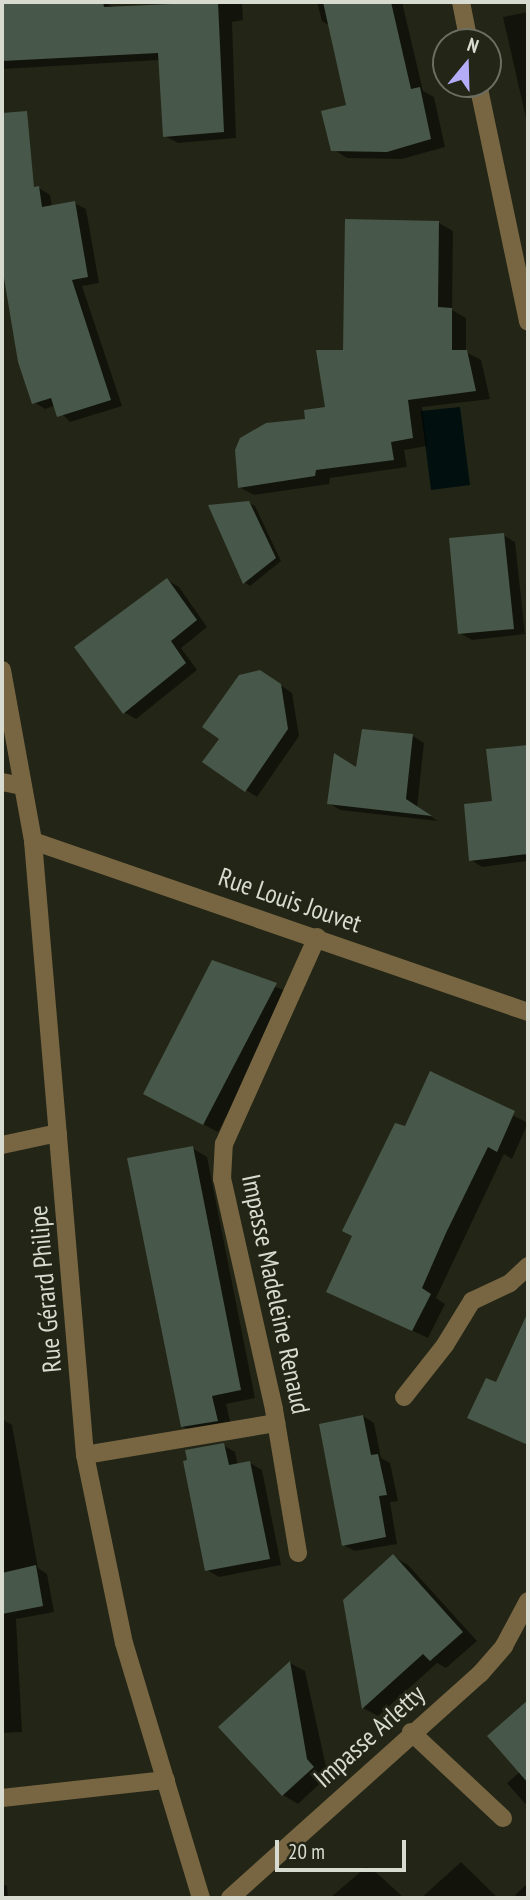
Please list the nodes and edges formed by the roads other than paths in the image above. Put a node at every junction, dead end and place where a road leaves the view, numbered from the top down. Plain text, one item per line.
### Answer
1 (461, 2) edge
2 (466, 28) edge
3 (481, 98) edge
4 (528, 322) edge
5 (2, 670) edge
6 (2, 782) edge
7 (22, 786) junction
8 (33, 841) junction
9 (317, 937) junction
10 (528, 1012) edge
11 (58, 1133) junction
12 (2, 1145) edge
13 (528, 1266) edge
14 (404, 1397) dead end
15 (276, 1423) junction
16 (85, 1455) junction
17 (298, 1553) dead end
18 (528, 1601) edge
19 (411, 1732) junction
20 (166, 1780) junction
21 (2, 1798) edge
22 (503, 1818) dead end
23 (201, 1898) edge
24 (230, 1898) edge

1 - 2 street
3 - 4 street
5 - 7 street, Rue Gérard Philipe
6 - 7 street
7 - 8 street, Rue Gérard Philipe
8 - 9 street, Rue Louis Jouvet
8 - 11 street, Rue Gérard Philipe
9 - 10 street, Rue Louis Jouvet
9 - 15 street, Impasse Madeleine Renaud
11 - 12 street
11 - 16 street, Rue Gérard Philipe
13 - 14 street
15 - 16 street
15 - 17 street, Impasse Madeleine Renaud
16 - 20 street, Rue Gérard Philipe
18 - 19 street, Impasse Arletty
19 - 22 street
19 - 24 street, Impasse Arletty
20 - 21 street
20 - 23 street, Rue Gérard Philipe

